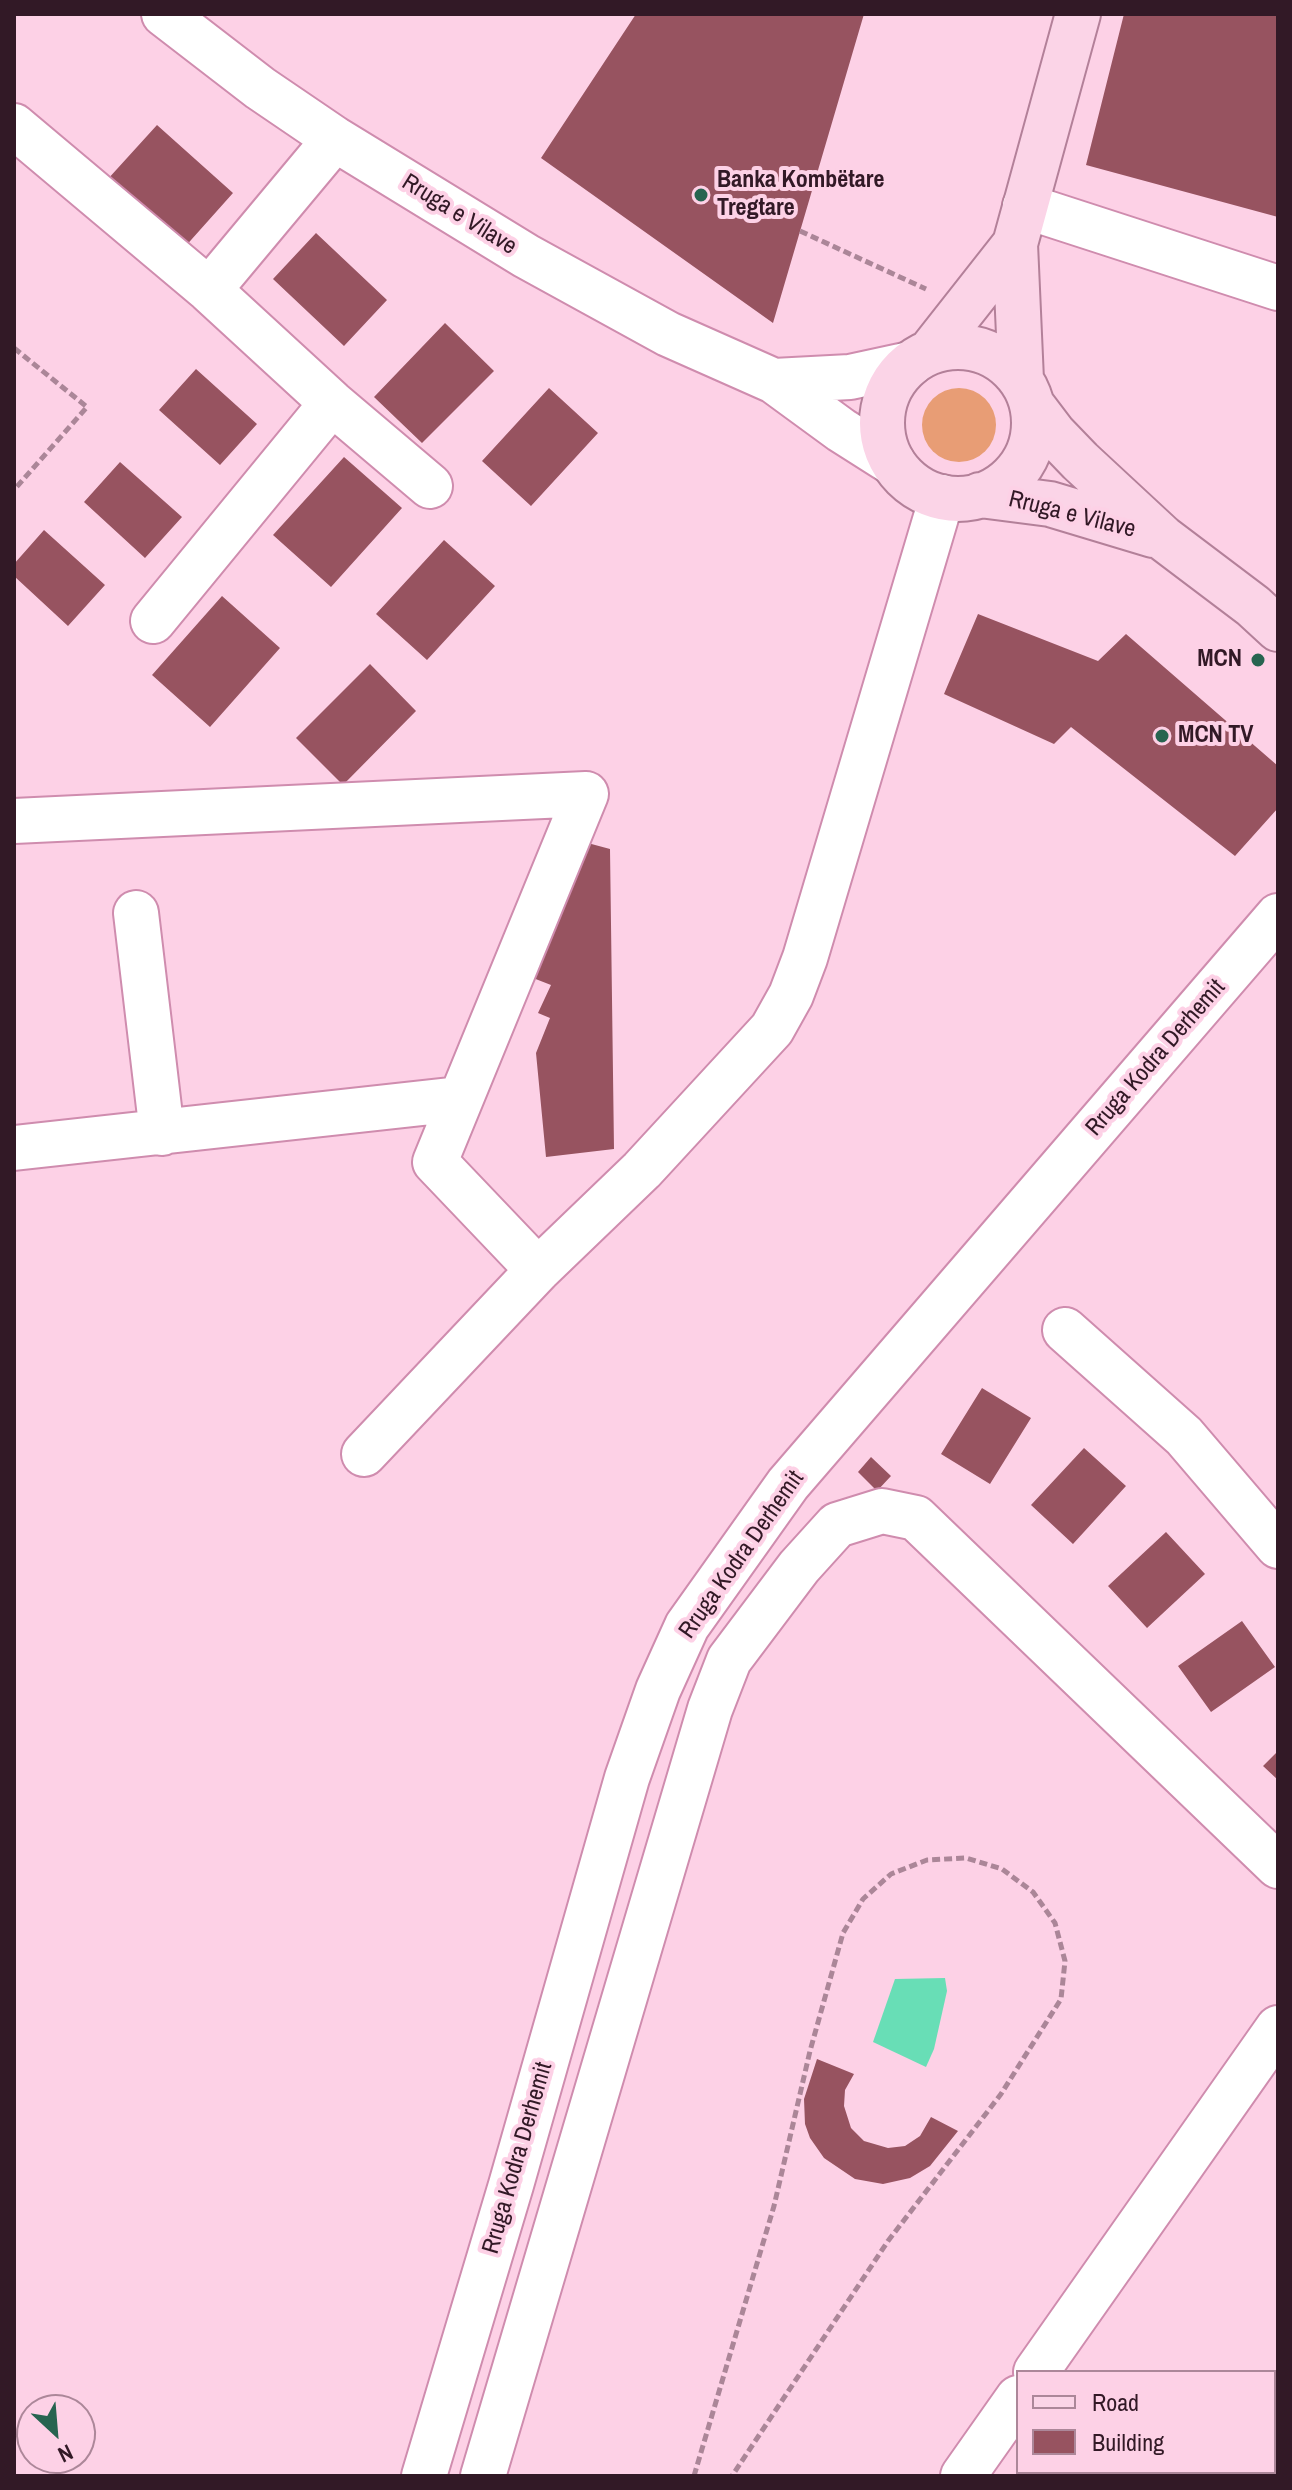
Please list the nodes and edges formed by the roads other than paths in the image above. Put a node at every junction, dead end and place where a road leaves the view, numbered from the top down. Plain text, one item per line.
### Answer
1 (164, 14) edge
2 (1078, 14) edge
3 (14, 126) edge
4 (335, 139) junction
5 (1020, 225) junction
6 (1278, 288) edge
7 (209, 290) junction
8 (920, 358) junction
9 (774, 381) junction
10 (1026, 392) junction
11 (332, 403) junction
12 (893, 463) junction
13 (430, 486) dead end
14 (961, 496) junction
15 (1163, 538) junction
16 (153, 621) dead end
17 (1278, 629) edge
18 (14, 821) edge
19 (136, 913) dead end
20 (1278, 916) edge
21 (459, 1099) junction
22 (162, 1133) junction
23 (14, 1148) edge
24 (538, 1270) junction
25 (1065, 1330) dead end
26 (364, 1454) dead end
27 (788, 1484) junction
28 (837, 1525) junction
29 (1278, 1546) edge
30 (1278, 1866) edge
31 (1278, 2028) edge
32 (1037, 2370) edge
33 (1016, 2401) edge
34 (424, 2476) edge
35 (483, 2476) edge
36 (963, 2476) edge

1 - 4 street, Rruga e Vilave
2 - 5 main road
3 - 7 street
4 - 7 street
4 - 9 street, Rruga e Vilave
5 - 6 street
5 - 8 main road
5 - 10 main road
7 - 11 street
8 - 9 street, Rruga e Vilave
8 - 10 main road
8 - 12 main road
9 - 12 street, Rruga e Vilave
10 - 14 main road
10 - 15 main road, Rruga e Vilave
11 - 13 street
11 - 16 street
12 - 14 main road
14 - 15 main road, Rruga e Vilave
14 - 24 street
15 - 17 main road, Rruga e Vilave
18 - 21 street
19 - 22 street
20 - 27 street, Rruga Kodra Derhemit
21 - 22 street
21 - 24 street
22 - 23 street
24 - 26 street
25 - 29 street
27 - 28 street
27 - 34 street, Rruga Kodra Derhemit
28 - 30 street
28 - 35 street
31 - 32 street
33 - 36 street

